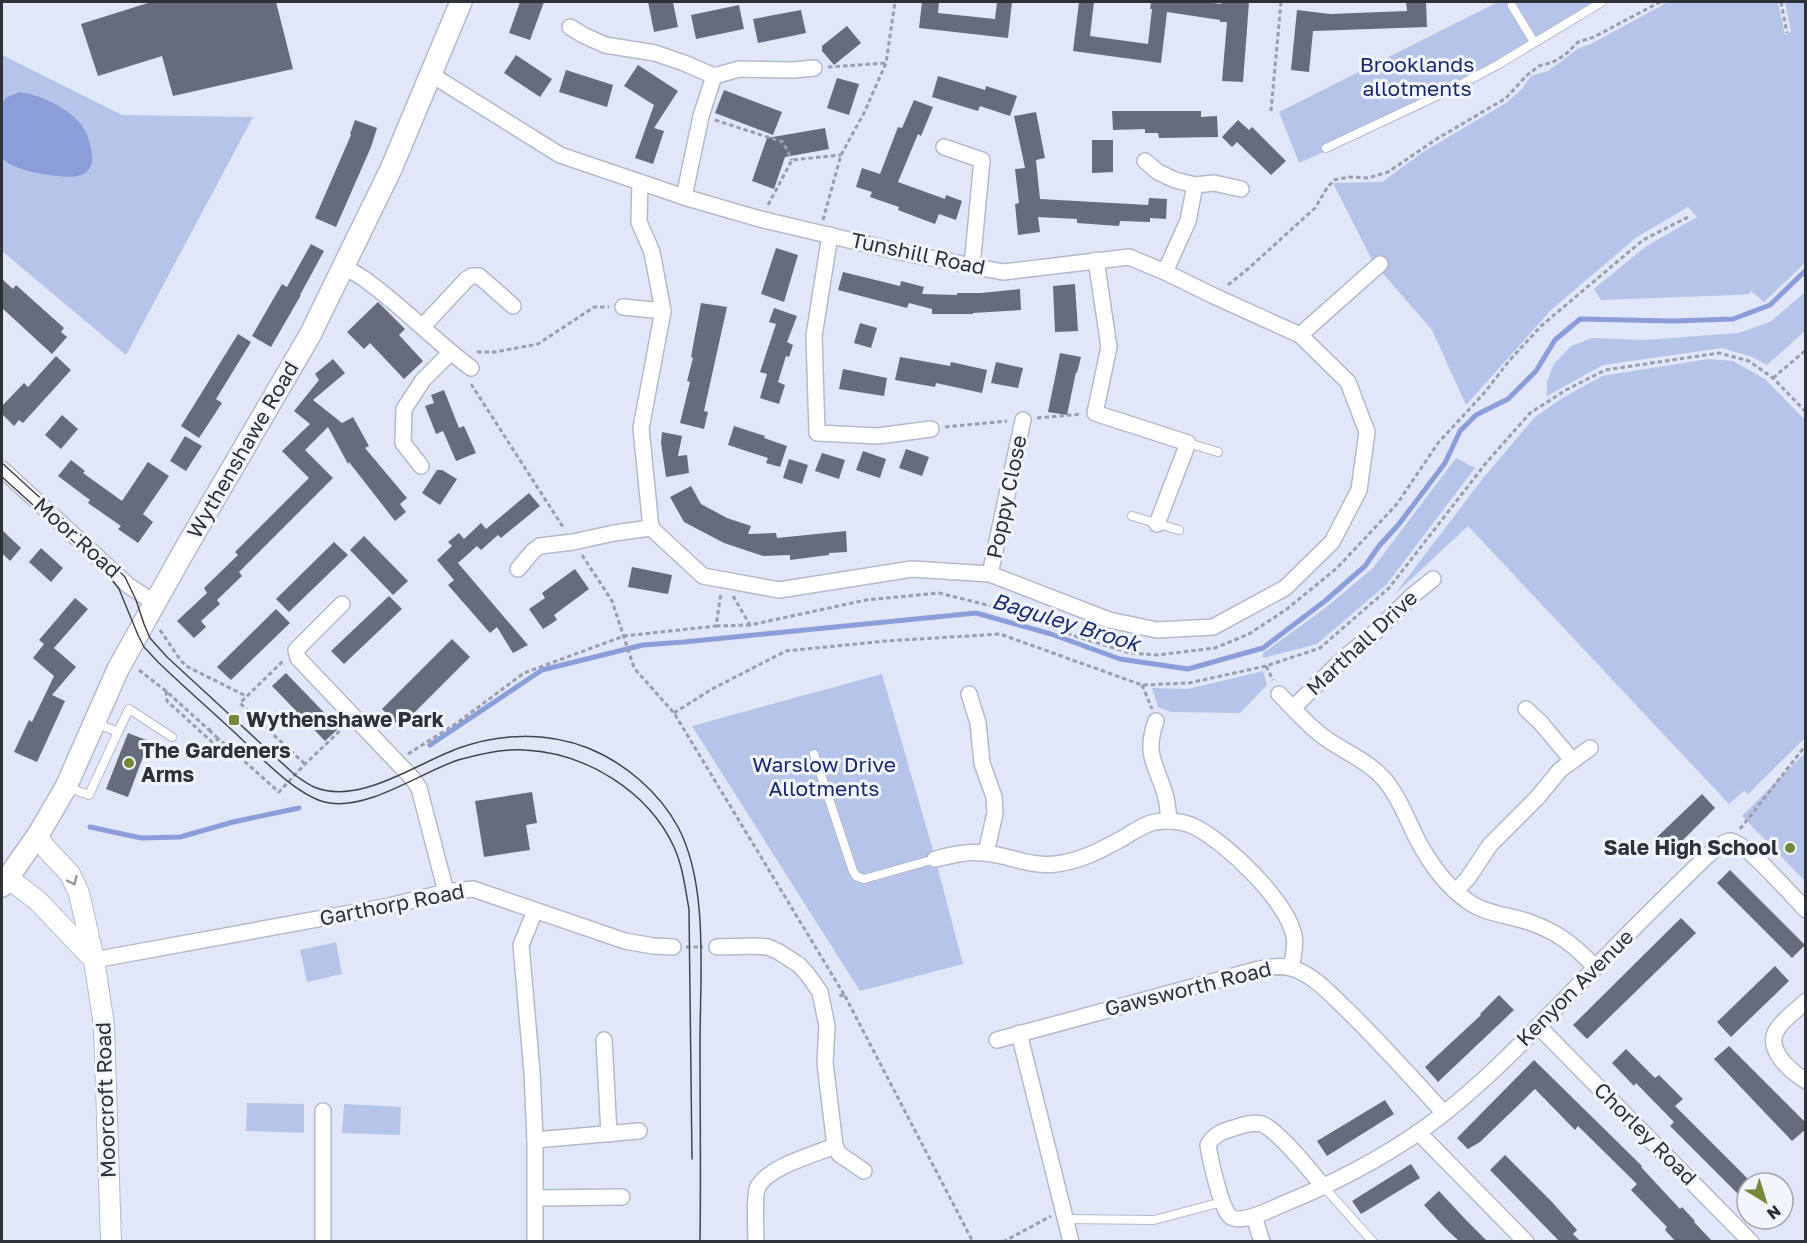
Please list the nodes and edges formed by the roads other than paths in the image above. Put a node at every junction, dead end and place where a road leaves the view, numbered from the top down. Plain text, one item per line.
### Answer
1 (461, 2) edge
2 (1602, 2) edge
3 (1512, 6) dead end
4 (570, 27) dead end
5 (1534, 42) junction
6 (814, 68) road end
7 (432, 75) junction
8 (714, 76) junction
9 (944, 147) dead end
10 (1326, 148) dead end
11 (1145, 160) dead end
12 (640, 182) junction
13 (1195, 185) junction
14 (1241, 189) dead end
15 (684, 196) junction
16 (825, 233) junction
17 (1096, 260) junction
18 (1380, 264) dead end
19 (972, 266) junction
20 (344, 267) junction
21 (1165, 272) junction
22 (513, 306) dead end
23 (623, 307) road end
24 (663, 311) junction
25 (423, 327) junction
26 (1300, 335) junction
27 (450, 352) junction
28 (469, 373) road end
29 (1023, 420) road end
30 (931, 429) road end
31 (1188, 443) junction
32 (1218, 452) dead end
33 (421, 466) dead end
34 (2, 469) edge
35 (1132, 516) dead end
36 (1157, 524) junction
37 (651, 528) junction
38 (1179, 530) dead end
39 (518, 569) dead end
40 (990, 574) junction
41 (1433, 579) dead end
42 (342, 604) dead end
43 (152, 609) junction
44 (969, 694) dead end
45 (1279, 694) dead end
46 (1293, 708) junction
47 (1526, 709) dead end
48 (1156, 721) road end
49 (94, 723) junction
50 (118, 732) junction
51 (172, 737) dead end
52 (1590, 748) dead end
53 (814, 754) dead end
54 (1572, 760) junction
55 (66, 787) junction
56 (1169, 821) junction
57 (38, 835) junction
58 (986, 853) junction
59 (935, 859) joint
60 (5, 882) edge
61 (1456, 891) junction
62 (446, 892) junction
63 (535, 910) junction
64 (1806, 910) edge
65 (673, 947) road end
66 (717, 947) road end
67 (94, 960) junction
68 (1291, 968) junction
69 (1595, 968) junction
70 (1806, 1001) edge
71 (1539, 1027) junction
72 (1019, 1033) junction
73 (604, 1040) dead end
74 (997, 1040) dead end
75 (1806, 1081) edge
76 (323, 1111) dead end
77 (1444, 1113) junction
78 (639, 1131) dead end
79 (1418, 1132) junction
80 (609, 1134) junction
81 (535, 1140) junction
82 (835, 1146) junction
83 (864, 1171) dead end
84 (1324, 1187) junction
85 (622, 1197) dead end
86 (536, 1198) junction
87 (1222, 1202) junction
88 (1064, 1214) junction
89 (1254, 1215) junction
90 (111, 1242) edge
91 (323, 1242) edge
92 (535, 1242) edge
93 (756, 1242) edge
94 (1071, 1242) edge
95 (1263, 1242) edge
96 (1373, 1242) edge
97 (1526, 1242) edge
98 (1751, 1242) edge

1 - 7 main road, Wythenshawe Road
2 - 5 lane
3 - 5 lane
4 - 8 street
5 - 10 lane
6 - 8 street
7 - 12 street, Tunshill Road
7 - 20 main road, Wythenshawe Road
8 - 15 street
9 - 19 street
11 - 13 street
12 - 15 street, Tunshill Road
12 - 24 street
13 - 14 street
13 - 21 street
15 - 16 street, Tunshill Road
16 - 19 street, Tunshill Road
16 - 30 street
17 - 19 street, Tunshill Road
17 - 21 street, Tunshill Road
17 - 31 street
18 - 26 street
20 - 25 street
20 - 43 main road, Wythenshawe Road
21 - 26 street, Tunshill Road
22 - 25 street
23 - 24 street
24 - 37 street
25 - 27 street
26 - 40 street, Tunshill Road
27 - 28 street
27 - 33 street
29 - 40 street, Poppy Close
31 - 32 lane
31 - 36 street
34 - 43 street, Moor Road
35 - 36 lane
36 - 38 lane
37 - 39 street
37 - 40 street
41 - 46 street, Marthall Drive
42 - 62 street
43 - 49 main road, Wythenshawe Road
44 - 58 street
45 - 46 street, Marthall Drive
46 - 61 street, Marthall Drive
47 - 54 street
48 - 56 street
49 - 50 lane
49 - 55 main road, Wythenshawe Road
50 - 51 lane
50 - 55 lane
52 - 54 street
53 - 59 lane
54 - 61 street
55 - 57 main road, Wythenshawe Road
56 - 58 street
56 - 68 street
57 - 60 main road, Wythenshawe Road
57 -> 67 street, Moorcroft Road
58 - 59 street
60 - 67 street
61 - 69 street, Marthall Drive
62 - 63 street, Garthorp Road
62 - 67 street, Garthorp Road
63 - 65 street, Garthorp Road
63 - 81 street
64 - 69 street, Kenyon Avenue
66 - 82 street
67 - 90 street, Moorcroft Road
68 - 72 street, Gawsworth Road
68 - 77 street, Gawsworth Road
69 - 71 street, Kenyon Avenue
70 - 75 street
71 - 77 street, Kenyon Avenue
71 - 98 street, Chorley Road
72 - 74 street, Gawsworth Road
72 - 88 street
73 - 80 street
76 - 91 street
77 - 79 street, Kenyon Avenue
78 - 80 street
79 - 84 street, Kenyon Avenue
79 - 97 street
80 - 81 street
81 - 86 street
82 - 83 street
82 - 93 street
84 - 87 street
84 - 89 street, Kenyon Avenue
84 - 96 lane
85 - 86 street
86 - 92 street
87 - 88 lane
87 - 89 street
88 - 94 street
89 - 95 street

